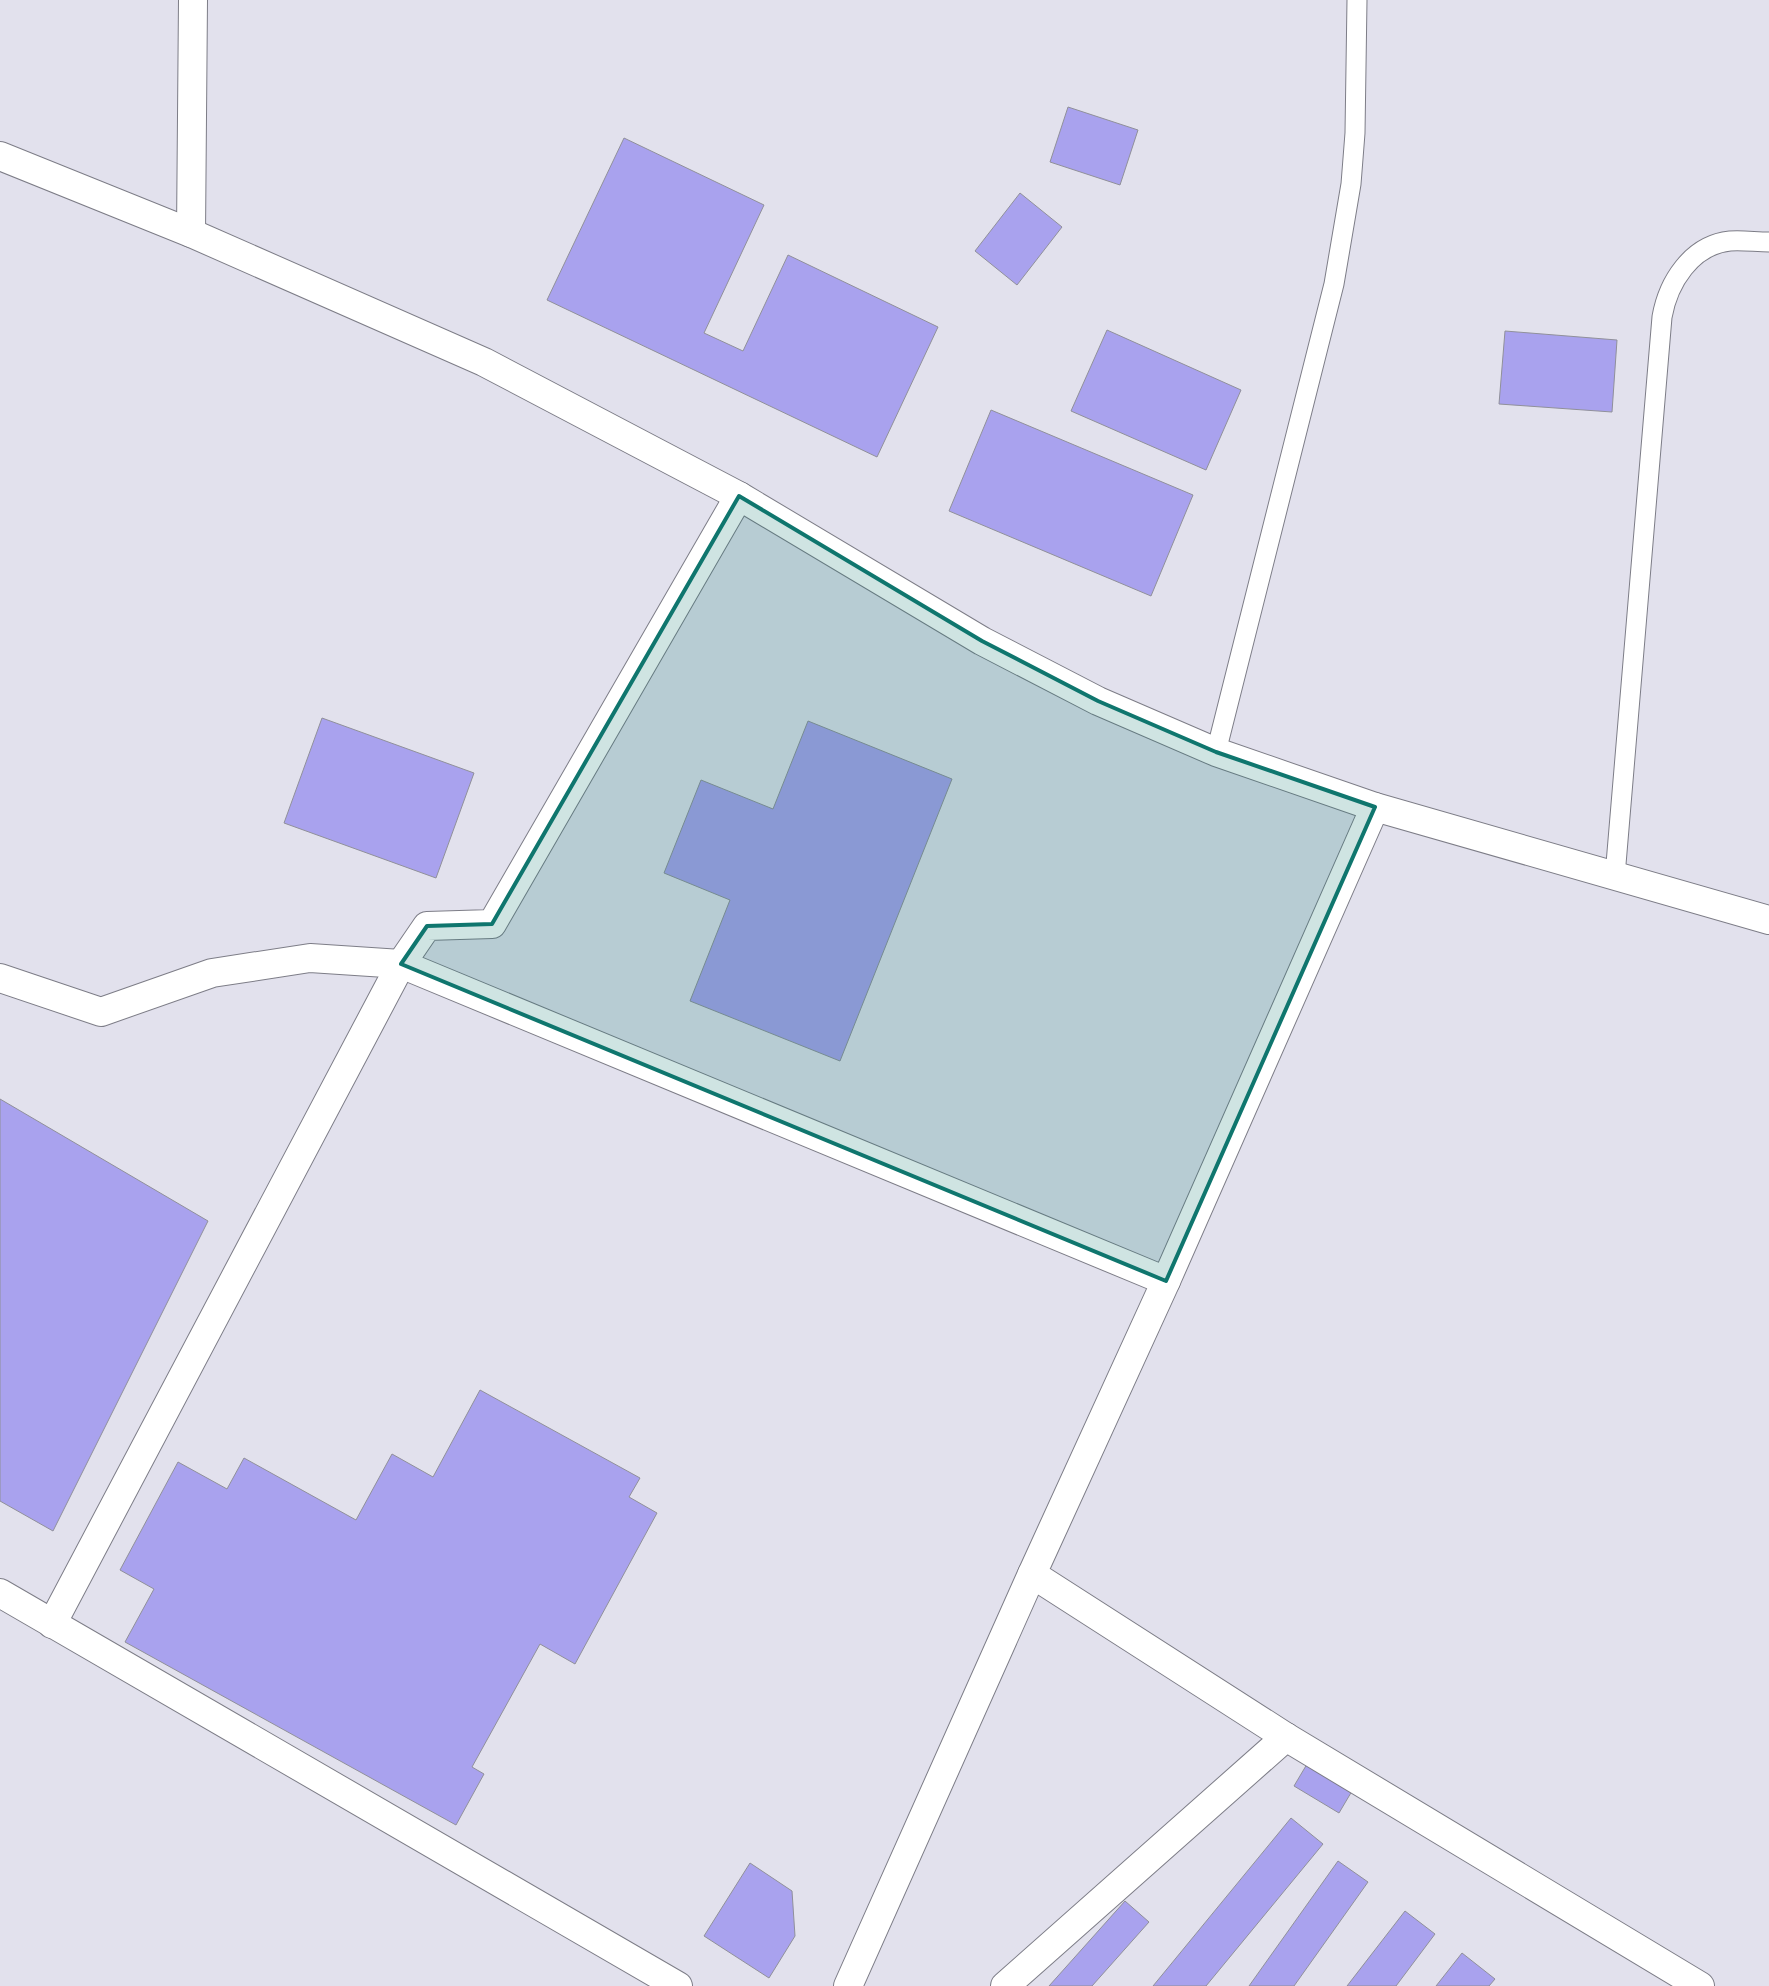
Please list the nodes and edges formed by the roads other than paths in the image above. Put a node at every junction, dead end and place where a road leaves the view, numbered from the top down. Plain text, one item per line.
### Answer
1 (193, 0) edge
2 (1357, 0) edge
3 (0, 156) edge
4 (192, 234) junction
5 (1769, 242) edge
6 (738, 496) junction
7 (1216, 752) junction
8 (1375, 807) junction
9 (1615, 876) junction
10 (1769, 920) edge
11 (401, 964) junction
12 (0, 978) edge
13 (1166, 1281) junction
14 (1032, 1574) junction
15 (0, 1593) edge
16 (52, 1624) junction
17 (1286, 1737) junction
18 (673, 1985) edge
19 (848, 1986) edge
20 (1005, 1986) edge
21 (1700, 1986) edge

1 - 4 street
2 - 7 lane
3 - 4 street
4 - 6 street
5 - 9 lane
6 - 7 street
6 - 11 street
7 - 8 street
8 - 9 street
8 - 13 street
9 - 10 street
11 - 12 street
11 - 13 street
11 - 16 street
13 - 14 street
14 - 17 street
14 - 19 street
15 - 16 street
16 - 18 street
17 - 20 street
17 - 21 street

